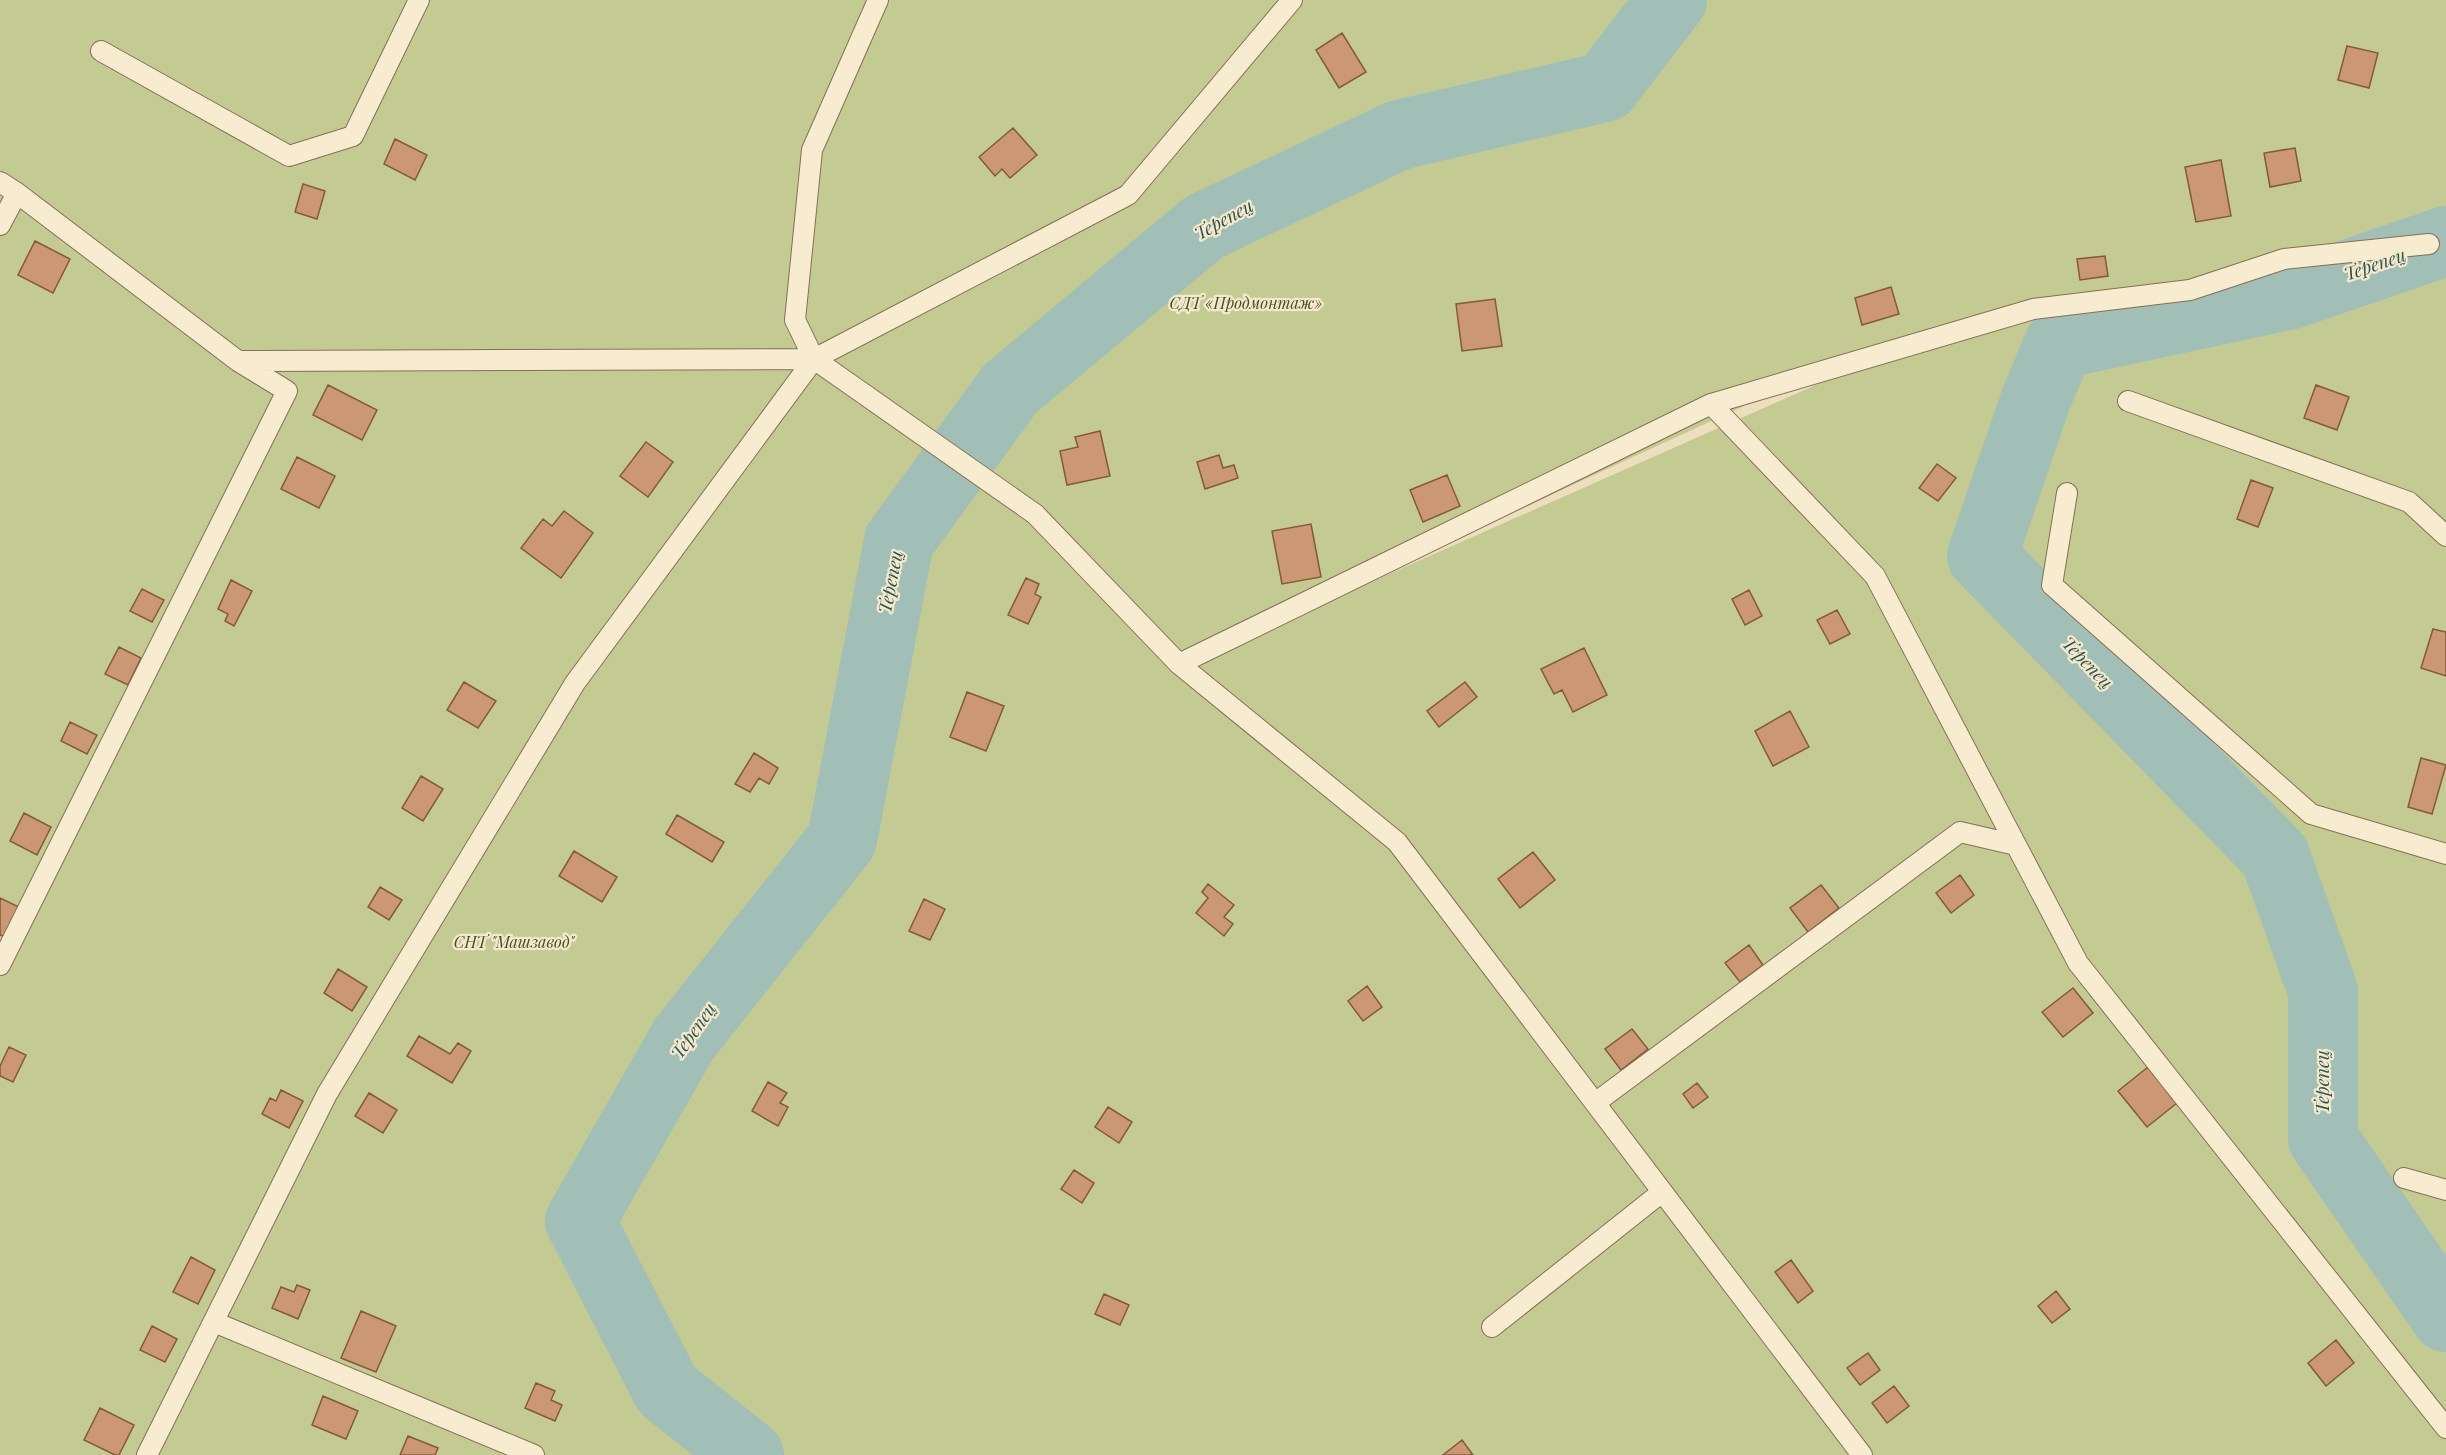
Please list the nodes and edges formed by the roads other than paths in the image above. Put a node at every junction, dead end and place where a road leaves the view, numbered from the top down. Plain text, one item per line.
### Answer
1 (419, 0) edge
2 (878, 0) edge
3 (1292, 0) edge
4 (101, 51) dead end
5 (8, 188) edge
6 (0, 225) edge
7 (2429, 244) dead end
8 (814, 359) junction
9 (238, 361) junction
10 (2128, 401) dead end
11 (1711, 404) junction
12 (2067, 494) dead end
13 (2446, 536) edge
14 (1179, 664) junction
15 (2016, 845) junction
16 (2446, 854) edge
17 (0, 965) edge
18 (1595, 1103) junction
19 (2404, 1178) dead end
20 (2446, 1190) edge
21 (1662, 1192) junction
22 (214, 1322) junction
23 (1492, 1327) dead end
24 (2446, 1428) edge
25 (147, 1455) edge
26 (534, 1455) edge
27 (1862, 1455) edge

1 - 4 lane
2 - 8 lane
3 - 8 lane
5 - 6 lane
5 - 9 lane
7 - 11 lane
8 - 9 lane
8 - 14 lane
8 - 22 lane
9 - 17 lane
10 - 13 lane
11 - 14 lane
11 - 15 lane
12 - 16 lane
14 - 18 lane
15 - 18 lane
15 - 24 lane
18 - 21 lane
19 - 20 lane
21 - 23 lane
21 - 27 lane
22 - 25 lane
22 - 26 lane

